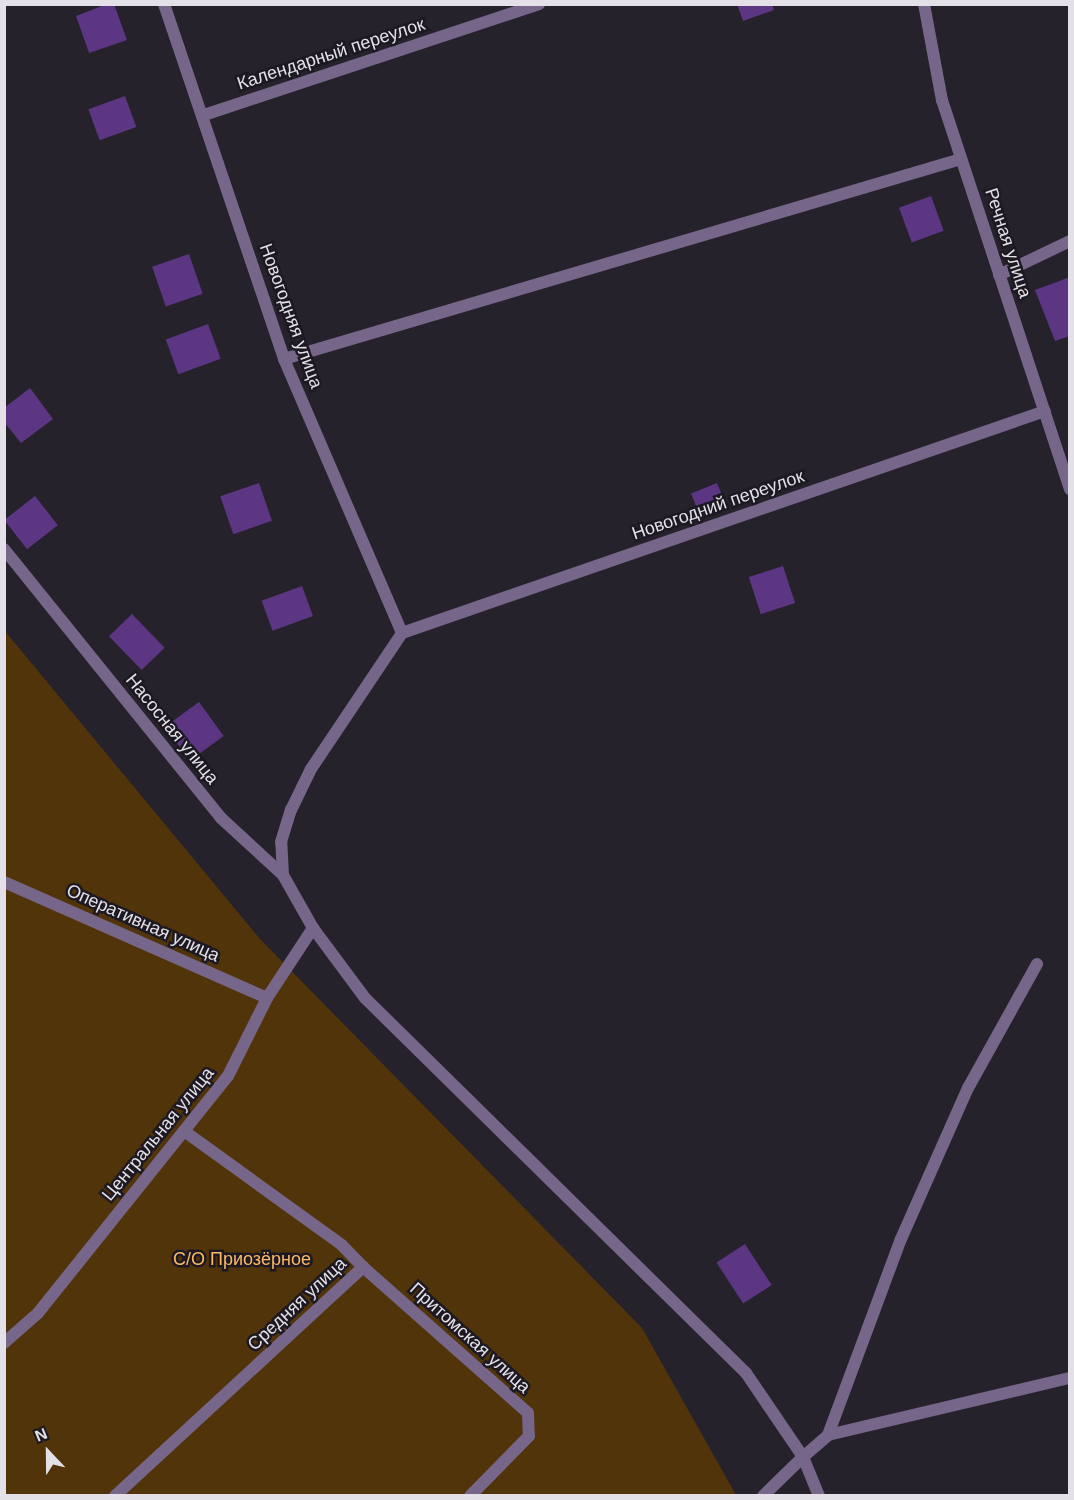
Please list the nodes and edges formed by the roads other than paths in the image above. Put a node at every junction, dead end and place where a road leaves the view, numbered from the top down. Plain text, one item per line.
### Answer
1 (164, 4) edge
2 (539, 4) edge
3 (924, 4) edge
4 (204, 115) junction
5 (961, 159) junction
6 (1070, 241) edge
7 (999, 275) junction
8 (284, 359) junction
9 (1045, 411) junction
10 (1070, 489) edge
11 (4, 549) edge
12 (402, 633) junction
13 (283, 875) junction
14 (4, 882) edge
15 (313, 928) junction
16 (1037, 964) dead end
17 (267, 998) junction
18 (184, 1131) junction
19 (363, 1267) junction
20 (4, 1343) edge
21 (1070, 1378) edge
22 (828, 1435) junction
23 (803, 1457) junction
24 (115, 1496) edge
25 (470, 1496) edge
26 (763, 1496) edge
27 (819, 1496) edge

1 - 4 street, Новогодняя улица
2 - 4 street, Календарный переулок
3 - 5 street, Речная улица
4 - 8 street, Новогодняя улица
5 - 7 street, Речная улица
5 - 8 street
6 - 7 street
7 - 9 street, Речная улица
8 - 12 street, Новогодняя улица
9 - 10 street, Речная улица
9 - 12 street, Новогодний переулок
11 - 13 street, Насосная улица
12 - 13 street
13 - 15 street, Насосная улица
14 - 17 street, Оперативная улица
15 - 17 street, Центральная улица
15 - 23 street, Насосная улица
16 - 22 street
17 - 18 street, Центральная улица
18 - 19 street, Средняя улица
18 - 20 street, Центральная улица
19 - 24 street, Средняя улица
19 - 25 street, Притомская улица
21 - 22 street
22 - 23 street
23 - 26 street
23 - 27 street, Насосная улица

